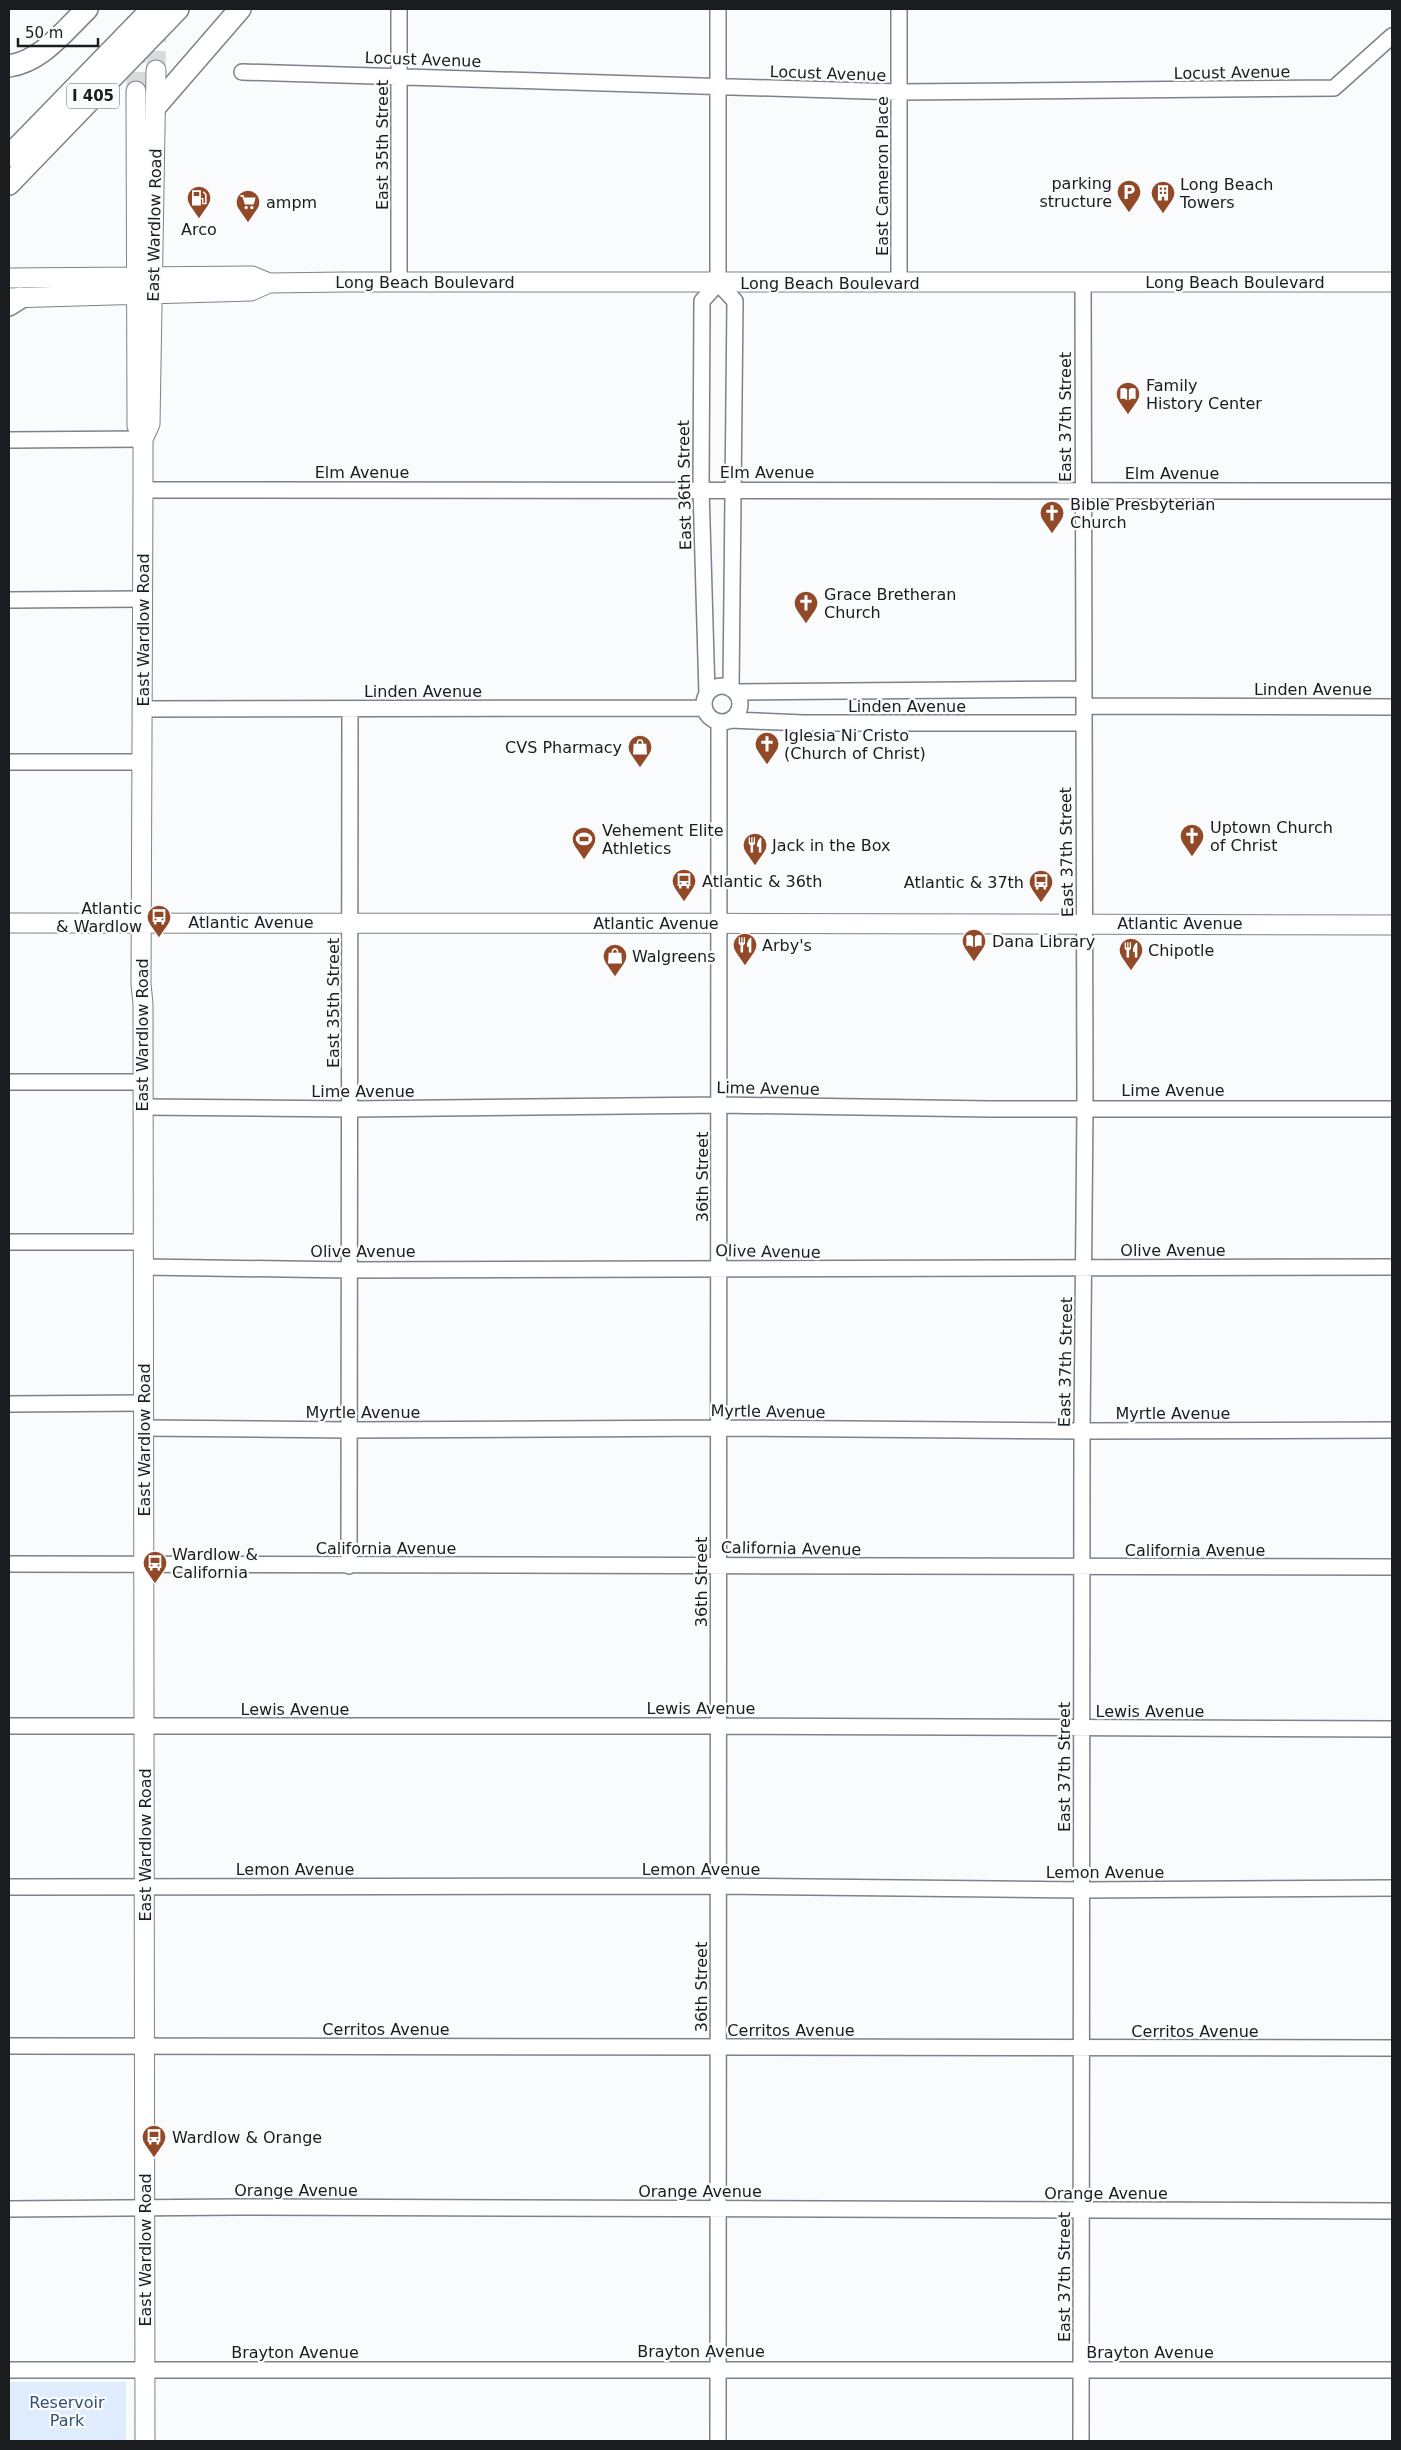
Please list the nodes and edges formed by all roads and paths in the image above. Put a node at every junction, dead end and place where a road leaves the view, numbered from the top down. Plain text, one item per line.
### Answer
1 (87, 9) edge
2 (134, 9) edge
3 (152, 9) edge
4 (160, 9) edge
5 (178, 9) edge
6 (240, 9) edge
7 (399, 9) edge
8 (718, 9) edge
9 (899, 9) edge
10 (1392, 36) edge
11 (9, 66) edge
12 (156, 70) tunnel mouth
13 (242, 72) dead end
14 (400, 75) junction
15 (718, 86) junction
16 (136, 91) tunnel mouth
17 (899, 92) junction
18 (156, 106) junction
19 (9, 140) edge
20 (9, 156) edge
21 (9, 167) edge
22 (9, 184) edge
23 (9, 278) edge
24 (399, 282) junction
25 (900, 282) junction
26 (1392, 282) edge
27 (718, 283) junction
28 (1083, 283) junction
29 (145, 285) junction
30 (12, 300) edge
31 (143, 439) junction
32 (9, 440) edge
33 (701, 489) junction
34 (734, 489) junction
35 (143, 490) junction
36 (1083, 490) junction
37 (1392, 491) edge
38 (142, 599) junction
39 (9, 600) edge
40 (1084, 688) junction
41 (733, 690) junction
42 (705, 701) junction
43 (1084, 706) junction
44 (1392, 707) edge
45 (143, 709) junction
46 (350, 709) junction
47 (725, 721) junction
48 (1083, 723) junction
49 (9, 762) edge
50 (143, 762) junction
51 (9, 922) edge
52 (350, 922) junction
53 (1085, 922) junction
54 (142, 923) junction
55 (719, 923) junction
56 (1392, 925) edge
57 (9, 1082) edge
58 (142, 1082) junction
59 (720, 1105) junction
60 (143, 1107) junction
61 (1085, 1107) junction
62 (351, 1109) junction
63 (1392, 1109) edge
64 (9, 1242) edge
65 (143, 1242) junction
66 (144, 1267) junction
67 (720, 1267) junction
68 (1392, 1267) edge
69 (1084, 1268) junction
70 (350, 1270) junction
71 (144, 1403) junction
72 (9, 1404) edge
73 (144, 1428) junction
74 (720, 1428) junction
75 (350, 1430) junction
76 (1392, 1430) edge
77 (1082, 1431) junction
78 (9, 1564) edge
79 (144, 1564) junction
80 (718, 1565) junction
81 (349, 1566) junction
82 (1082, 1567) junction
83 (1392, 1567) edge
84 (144, 1725) junction
85 (9, 1726) edge
86 (718, 1726) junction
87 (1082, 1729) junction
88 (1392, 1729) edge
89 (145, 1886) junction
90 (718, 1886) junction
91 (9, 1887) edge
92 (1392, 1888) edge
93 (1082, 1890) junction
94 (9, 2046) edge
95 (145, 2046) junction
96 (719, 2047) junction
97 (1392, 2048) edge
98 (1082, 2049) junction
99 (145, 2208) junction
100 (9, 2209) edge
101 (719, 2209) junction
102 (1081, 2210) junction
103 (1392, 2211) edge
104 (718, 2368) junction
105 (145, 2369) junction
106 (9, 2370) edge
107 (1081, 2370) junction
108 (1392, 2370) edge
109 (145, 2441) edge
110 (718, 2441) edge
111 (1081, 2441) edge

1 - 11 highway
2 - 19 highway, I 405
3 - 20 highway
4 - 21 highway
5 - 22 highway, I 405
6 - 18 highway
7 - 14 street, East 35th Street
8 - 15 street
9 - 17 street, East Cameron Place
10 - 17 street, Locust Avenue
12 - 18 main road, East Wardlow Road
13 - 14 street, Locust Avenue
14 - 15 street, Locust Avenue
14 - 24 street, East 35th Street
15 - 17 street, Locust Avenue
15 - 27 street
16 - 29 main road, East Wardlow Road
17 - 25 street, East Cameron Place
18 - 29 main road, East Wardlow Road
23 - 29 main road, Long Beach Boulevard
24 - 27 main road, Long Beach Boulevard
24 - 29 main road, Long Beach Boulevard
25 - 27 main road, Long Beach Boulevard
25 - 28 main road, Long Beach Boulevard
26 - 28 main road, Long Beach Boulevard
27 - 33 street, East 36th Street
27 - 34 street
28 - 36 street, East 37th Street
29 - 30 main road, Long Beach Boulevard
29 - 31 main road, East Wardlow Road
31 - 32 street
31 - 35 main road, East Wardlow Road
33 - 34 street, Elm Avenue
33 - 35 street, Elm Avenue
33 - 42 street, East 36th Street
34 - 36 street, Elm Avenue
34 - 41 street
35 - 38 main road, East Wardlow Road
36 - 37 street, Elm Avenue
36 - 40 street, East 37th Street
38 - 39 street
38 - 45 main road, East Wardlow Road
40 - 41 street, Linden Avenue
40 - 43 street, East 37th Street
41 - 42 street
41 - 47 street
42 - 46 street, Linden Avenue
42 - 47 street
43 - 44 street, Linden Avenue
43 - 48 street, East 37th Street
45 - 46 street, Linden Avenue
45 - 50 main road, East Wardlow Road
46 - 52 street, East 35th Street
47 - 48 street, Linden Avenue
47 - 55 street, 36th Street
48 - 53 street, East 37th Street
49 - 50 street
50 - 54 main road, East Wardlow Road
51 - 54 main road, Atlantic Avenue
52 - 54 main road, Atlantic Avenue
52 - 55 main road, Atlantic Avenue
52 - 62 street, East 35th Street
53 - 55 main road, Atlantic Avenue
53 - 56 main road, Atlantic Avenue
53 - 61 street, East 37th Street
54 - 58 main road, East Wardlow Road
55 - 59 street, 36th Street
57 - 58 street
58 - 60 main road, East Wardlow Road
59 - 61 street, Lime Avenue
59 - 62 street, Lime Avenue
59 - 67 street, 36th Street
60 - 62 street, Lime Avenue
60 - 65 main road, East Wardlow Road
61 - 63 street, Lime Avenue
61 - 69 street, East 37th Street
62 - 70 street, East 35th Street
64 - 65 street
65 - 66 main road, East Wardlow Road
66 - 70 street, Olive Avenue
66 - 71 main road, East Wardlow Road
67 - 69 street, Olive Avenue
67 - 70 street, Olive Avenue
67 - 74 street, 36th Street
68 - 69 street, Olive Avenue
69 - 77 street, East 37th Street
70 - 75 street, East 35th Street
71 - 72 street
71 - 73 main road, East Wardlow Road
73 - 75 street, Myrtle Avenue
73 - 79 main road, East Wardlow Road
74 - 75 street, Myrtle Avenue
74 - 77 street, Myrtle Avenue
74 - 80 street, 36th Street
75 - 81 street, East 35th Street
76 - 77 street, Myrtle Avenue
77 - 82 street, East 37th Street
78 - 79 street, California Avenue
79 - 81 street, California Avenue
79 - 84 main road, East Wardlow Road
80 - 81 street, California Avenue
80 - 82 street, California Avenue
80 - 86 street, 36th Street
82 - 83 street, California Avenue
82 - 87 street, East 37th Street
84 - 85 street, Lewis Avenue
84 - 86 street, Lewis Avenue
84 - 89 main road, East Wardlow Road
86 - 87 street, Lewis Avenue
86 - 90 street, 36th Street
87 - 88 street, Lewis Avenue
87 - 93 street, East 37th Street
89 - 90 street, Lemon Avenue
89 - 91 street, Lemon Avenue
89 - 95 main road, East Wardlow Road
90 - 93 street, Lemon Avenue
90 - 96 street, 36th Street
92 - 93 street, Lemon Avenue
93 - 98 street, East 37th Street
94 - 95 street, Cerritos Avenue
95 - 96 street, Cerritos Avenue
95 - 99 main road, East Wardlow Road
96 - 98 street, Cerritos Avenue
96 - 101 street, 36th Street
97 - 98 street, Cerritos Avenue
98 - 102 street, East 37th Street
99 - 100 street, Orange Avenue
99 - 101 street, Orange Avenue
99 - 105 main road, East Wardlow Road
101 - 102 street, Orange Avenue
101 - 104 street, 36th Street
102 - 103 street, Orange Avenue
102 - 107 street, East 37th Street
104 - 105 street, Brayton Avenue
104 - 107 street, Brayton Avenue
104 - 110 street, 36th Street
105 - 106 street, Brayton Avenue
105 - 109 main road, East Wardlow Road
107 - 108 street, Brayton Avenue
107 - 111 street, East 37th Street

